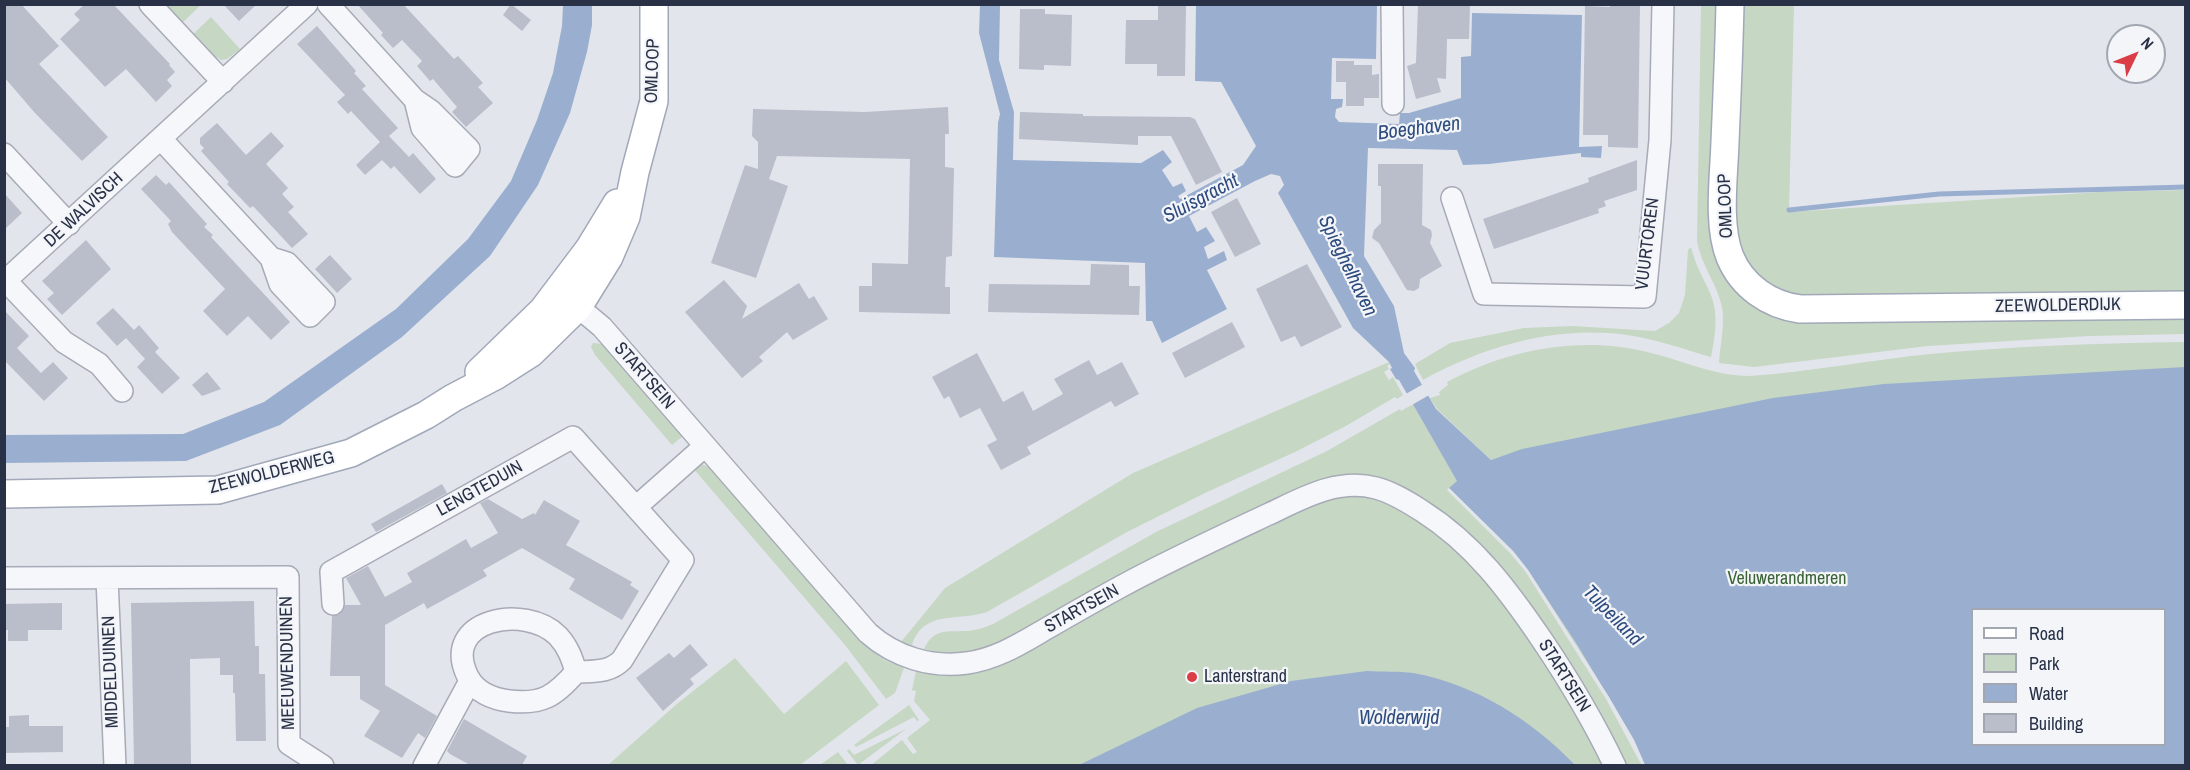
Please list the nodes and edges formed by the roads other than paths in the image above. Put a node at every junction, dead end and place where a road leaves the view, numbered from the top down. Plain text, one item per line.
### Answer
1 (150, 4) edge
2 (307, 4) edge
3 (328, 4) edge
4 (654, 4) edge
5 (1392, 4) edge
6 (1663, 4) edge
7 (1730, 4) edge
8 (223, 82) junction
9 (415, 100) dead end
10 (1393, 104) dead end
11 (161, 139) junction
12 (4, 154) edge
13 (1452, 198) dead end
14 (69, 224) junction
15 (271, 258) dead end
16 (5, 282) edge
17 (568, 299) junction
18 (2186, 304) edge
19 (1931, 307) joint
20 (122, 391) dead end
21 (705, 446) junction
22 (4, 494) edge
23 (636, 507) junction
24 (4, 578) edge
25 (108, 578) junction
26 (333, 604) dead end
27 (576, 672) junction
28 (470, 681) junction
29 (115, 765) edge
30 (323, 765) edge
31 (424, 765) edge
32 (1616, 765) edge

1 - 8 street
2 - 8 street, DE WALVISCH
3 - 9 street
4 - 17 main road, OMLOOP
5 - 10 street
6 - 13 street, VUURTOREN
7 - 19 main road, OMLOOP
8 - 11 street, DE WALVISCH
11 - 14 street, DE WALVISCH
11 - 15 street
12 - 14 street
14 - 16 street, DE WALVISCH
16 - 20 street, DE WALVISCH
17 - 21 street, STARTSEIN
17 - 22 main road, ZEEWOLDERWEG
18 - 19 main road, ZEEWOLDERDIJK
21 - 23 street
21 - 32 street, STARTSEIN
23 - 26 street, LENGTEDUIN
23 - 27 street
24 - 25 street
25 - 29 street, MIDDELDUINEN
25 - 30 street, MEEUWENDUINEN
27 - 28 street
27 - 28 street
28 - 31 street

